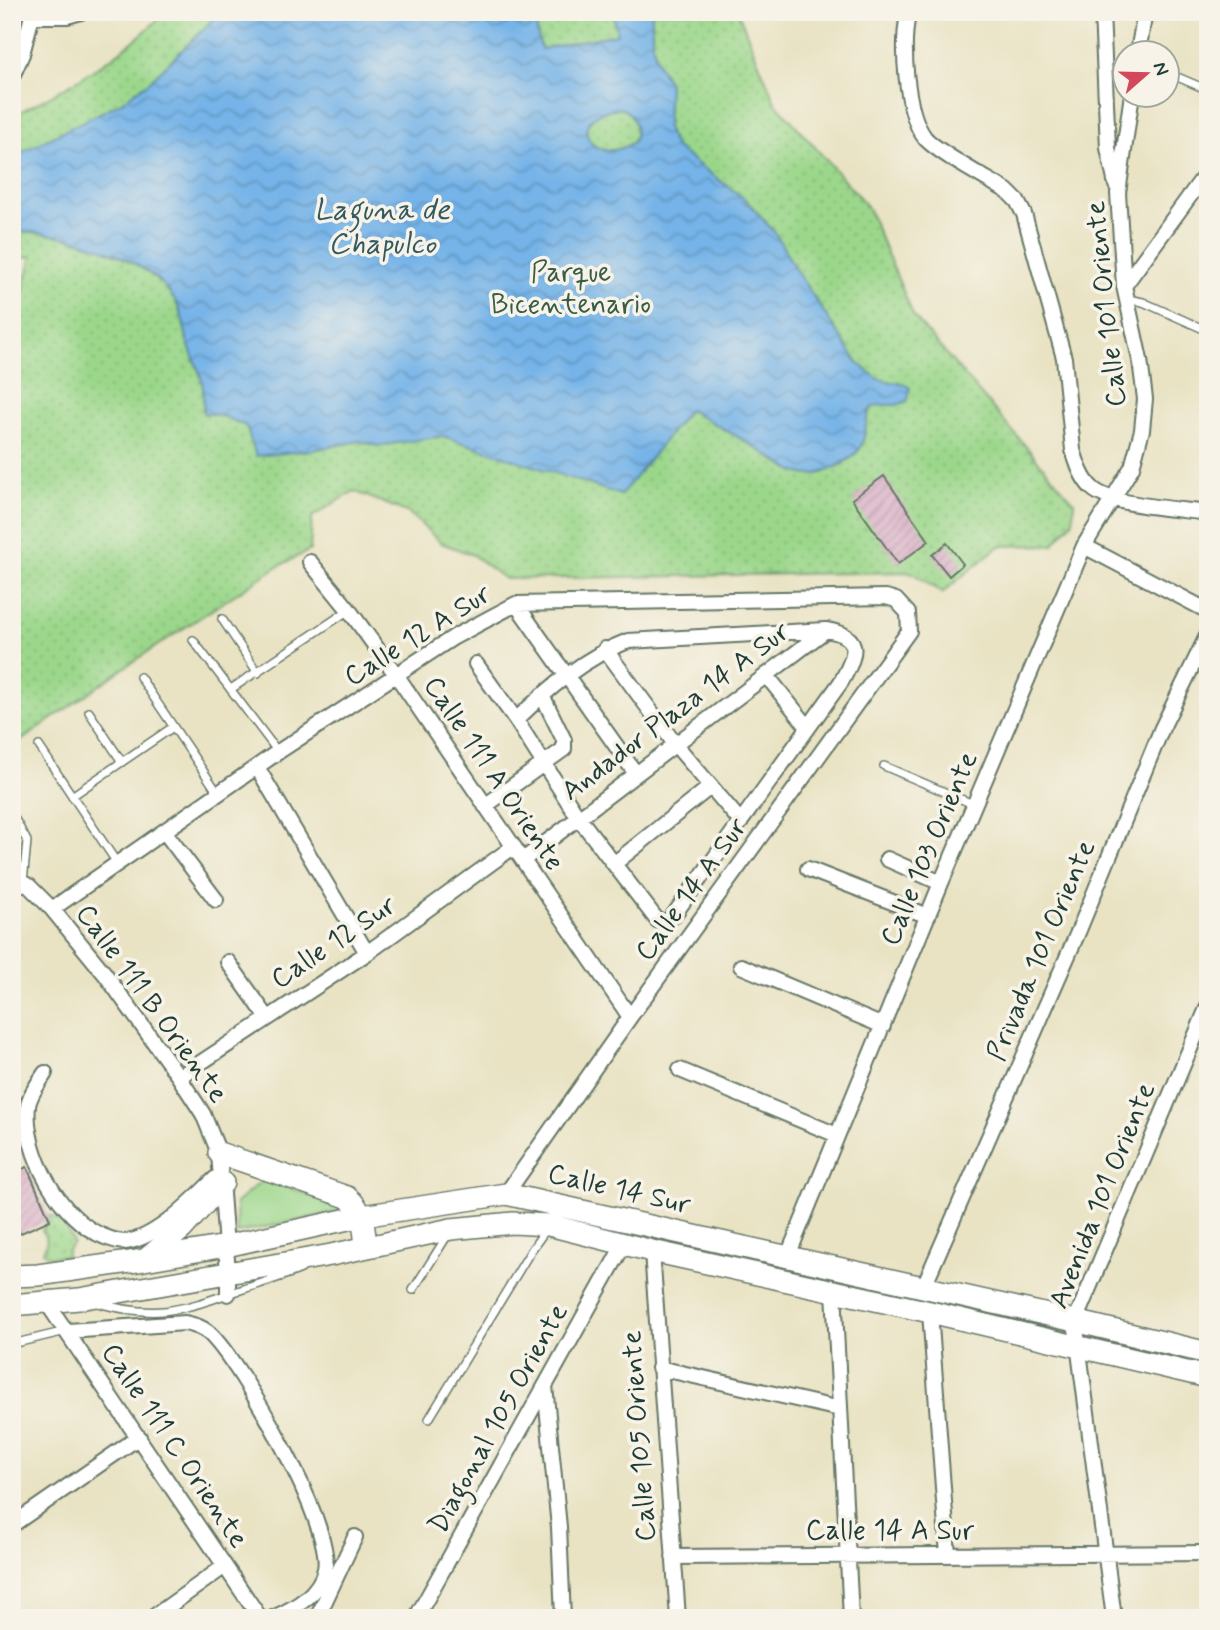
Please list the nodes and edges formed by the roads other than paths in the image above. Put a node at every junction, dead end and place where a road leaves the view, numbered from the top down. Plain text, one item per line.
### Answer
1 (81, 12) edge
2 (909, 12) edge
3 (1102, 12) edge
4 (1145, 12) edge
5 (33, 14) edge
6 (1141, 38) edge
7 (12, 77) edge
8 (1182, 79) edge
9 (1208, 90) edge
10 (1130, 108) edge
11 (1208, 171) edge
12 (1118, 193) junction
13 (1125, 292) junction
14 (1208, 331) edge
15 (1132, 467) joint
16 (1114, 500) junction
17 (1208, 513) edge
18 (1084, 546) junction
19 (310, 562) dead end
20 (516, 604) junction
21 (349, 610) junction
22 (1208, 611) edge
23 (908, 613) joint
24 (222, 619) dead end
25 (826, 630) junction
26 (1208, 634) edge
27 (192, 640) dead end
28 (605, 649) junction
29 (476, 664) dead end
30 (258, 673) junction
31 (397, 676) junction
32 (567, 676) junction
33 (766, 676) junction
34 (140, 677) dead end
35 (231, 689) junction
36 (542, 695) junction
37 (89, 712) dead end
38 (516, 720) junction
39 (173, 727) junction
40 (808, 727) junction
41 (675, 744) junction
42 (39, 746) dead end
43 (278, 752) junction
44 (122, 762) junction
45 (543, 765) junction
46 (884, 766) dead end
47 (257, 767) junction
48 (636, 774) junction
49 (710, 787) junction
50 (218, 794) junction
51 (72, 796) junction
52 (975, 805) junction
53 (485, 806) junction
54 (12, 814) edge
55 (578, 817) junction
56 (741, 822) junction
57 (164, 831) junction
58 (513, 847) junction
59 (887, 859) dead end
60 (523, 860) junction
61 (117, 863) junction
62 (615, 863) junction
63 (808, 869) dead end
64 (941, 883) junction
65 (18, 884) edge
66 (216, 900) dead end
67 (52, 909) junction
68 (928, 916) junction
69 (367, 953) junction
70 (228, 962) dead end
71 (741, 966) dead end
72 (1208, 1006) edge
73 (267, 1017) junction
74 (630, 1017) junction
75 (883, 1026) junction
76 (680, 1070) dead end
77 (45, 1073) dead end
78 (179, 1077) junction
79 (837, 1136) junction
80 (222, 1170) junction
81 (506, 1195) junction
82 (362, 1216) junction
83 (549, 1225) junction
84 (451, 1229) junction
85 (624, 1244) junction
86 (226, 1246) junction
87 (366, 1247) junction
88 (652, 1251) junction
89 (331, 1255) junction
90 (787, 1258) junction
91 (144, 1260) junction
92 (229, 1273) junction
93 (12, 1276) edge
94 (923, 1288) junction
95 (413, 1290) dead end
96 (834, 1291) junction
97 (228, 1294) junction
98 (79, 1298) junction
99 (47, 1303) junction
100 (12, 1305) edge
101 (930, 1312) junction
102 (1075, 1321) junction
103 (68, 1331) junction
104 (12, 1344) edge
105 (1079, 1348) junction
106 (1208, 1353) edge
107 (659, 1368) junction
108 (1208, 1377) edge
109 (544, 1386) junction
110 (840, 1409) junction
111 (429, 1419) dead end
112 (139, 1437) junction
113 (12, 1525) edge
114 (355, 1537) dead end
115 (1106, 1553) junction
116 (1208, 1553) edge
117 (948, 1555) junction
118 (847, 1556) junction
119 (673, 1557) junction
120 (225, 1566) junction
121 (152, 1618) edge
122 (260, 1618) edge
123 (273, 1618) edge
124 (317, 1618) edge
125 (416, 1618) edge
126 (563, 1618) edge
127 (678, 1618) edge
128 (851, 1618) edge
129 (1114, 1618) edge

1 - 5 street
2 - 16 street
3 - 12 street
4 - 6 street
5 - 7 street
8 - 9 lane
10 - 12 street, Calle 101 Oriente
11 - 13 street
12 - 13 street, Calle 101 Oriente
13 - 14 lane
13 - 15 street, Calle 101 Oriente
15 - 16 street, Calle 103 Oriente
16 - 17 street
16 - 18 street, Calle 103 Oriente
18 - 22 street
18 - 52 street, Calle 103 Oriente
19 - 21 street, Calle 111 A Oriente
20 - 23 street, Calle 12 A Sur
20 - 31 street, Calle 12 A Sur
20 - 32 street
21 - 30 lane
21 - 31 street, Calle 111 A Oriente
23 - 74 street, Calle 14 A Sur
24 - 30 lane
25 - 28 street
25 - 33 street, Andador Plaza 14 A Sur
25 - 40 street
26 - 94 street, Privada 101 Oriente
27 - 35 lane
28 - 32 street
28 - 41 street
29 - 38 street
30 - 35 lane
31 - 43 street, Calle 12 A Sur
31 - 53 street, Calle 111 A Oriente
32 - 36 street
32 - 48 street
33 - 40 street
33 - 41 street, Andador Plaza 14 A Sur
34 - 39 lane
35 - 43 lane
36 - 38 street
36 - 45 street
37 - 44 lane
38 - 45 street
39 - 44 lane
39 - 50 lane
40 - 56 street
41 - 48 street, Andador Plaza 14 A Sur
41 - 49 street
42 - 51 lane
43 - 47 street, Calle 12 A Sur
44 - 51 lane
45 - 53 street
45 - 55 street
46 - 52 lane
47 - 50 street, Calle 12 A Sur
47 - 69 street
48 - 55 street, Andador Plaza 14 A Sur
49 - 56 street
49 - 62 street
50 - 57 street, Calle 12 A Sur
51 - 61 lane
52 - 64 street, Calle 103 Oriente
53 - 58 street, Calle 111 A Oriente
54 - 65 lane
55 - 60 street, Andador Plaza 14 A Sur
55 - 62 street
56 - 62 street
57 - 61 street, Calle 12 A Sur
57 - 66 street
58 - 60 street, Calle 111 A Oriente
58 - 69 street, Calle 12 Sur
59 - 64 street
60 - 74 street, Calle 111 A Oriente
61 - 67 street, Calle 12 A Sur
63 - 68 street
64 - 68 street, Calle 103 Oriente
65 - 67 street, Calle 111 B Oriente
67 - 78 street, Calle 111 B Oriente
68 - 75 street, Calle 103 Oriente
69 - 73 street, Calle 12 Sur
70 - 73 street
71 - 75 street
72 - 102 street, Avenida 101 Oriente
73 - 78 street, Calle 12 Sur
74 - 81 street, Calle 14 A Sur
75 - 79 street, Calle 103 Oriente
76 - 79 street
77 - 80 street
78 - 80 street, Calle 111 B Oriente
79 - 90 street, Calle 103 Oriente
80 - 82 main road
80 - 86 street, Calle 111 B Oriente
80 - 91 main road
81 - 82 main road, Calle 14 Sur
81 - 90 main road, Calle 14 Sur
82 - 86 main road, Calle 14 Sur
82 - 87 main road
83 - 84 main road, Calle 14 Sur
83 - 85 main road, Calle 14 Sur
83 - 111 lane
84 - 87 main road, Calle 14 Sur
84 - 95 lane
85 - 88 main road, Calle 14 Sur
85 - 109 street, Diagonal 105 Oriente
86 - 91 main road, Calle 14 Sur
86 - 92 street, Calle 111 B Oriente
87 - 89 main road, Calle 14 Sur
88 - 96 main road, Calle 14 Sur
88 - 107 street, Calle 105 Oriente
89 - 92 main road, Calle 14 Sur
89 - 97 lane
90 - 94 main road, Calle 14 Sur
91 - 93 main road, Calle 14 Sur
92 - 97 street, Calle 111 B Oriente
92 - 98 main road, Calle 14 Sur
94 - 102 main road, Calle 14 Sur
96 - 101 main road, Calle 14 Sur
96 - 110 street
97 - 98 lane
98 - 99 main road, Calle 14 Sur
99 - 100 main road, Calle 14 Sur
99 - 103 street, Calle 111 C Oriente
101 - 105 main road, Calle 14 Sur
101 - 117 street
102 - 105 street, Avenida 101 Oriente
102 - 106 main road, Calle 14 Sur
103 - 104 lane
103 - 112 street, Calle 111 C Oriente
103 - 123 street
105 - 108 main road, Calle 14 Sur
105 - 115 street, Avenida 101 Oriente
107 - 110 street
107 - 119 street, Calle 105 Oriente
109 - 125 street, Diagonal 105 Oriente
109 - 126 street
110 - 118 street
112 - 113 street
112 - 120 street, Calle 111 C Oriente
114 - 124 street
115 - 116 street, Calle 14 A Sur
115 - 117 street, Calle 14 A Sur
115 - 129 street, Avenida 101 Oriente
117 - 118 street, Calle 14 A Sur
118 - 119 street, Calle 14 A Sur
118 - 128 street
119 - 127 street, Calle 105 Oriente
120 - 121 street
120 - 122 street, Calle 111 C Oriente

